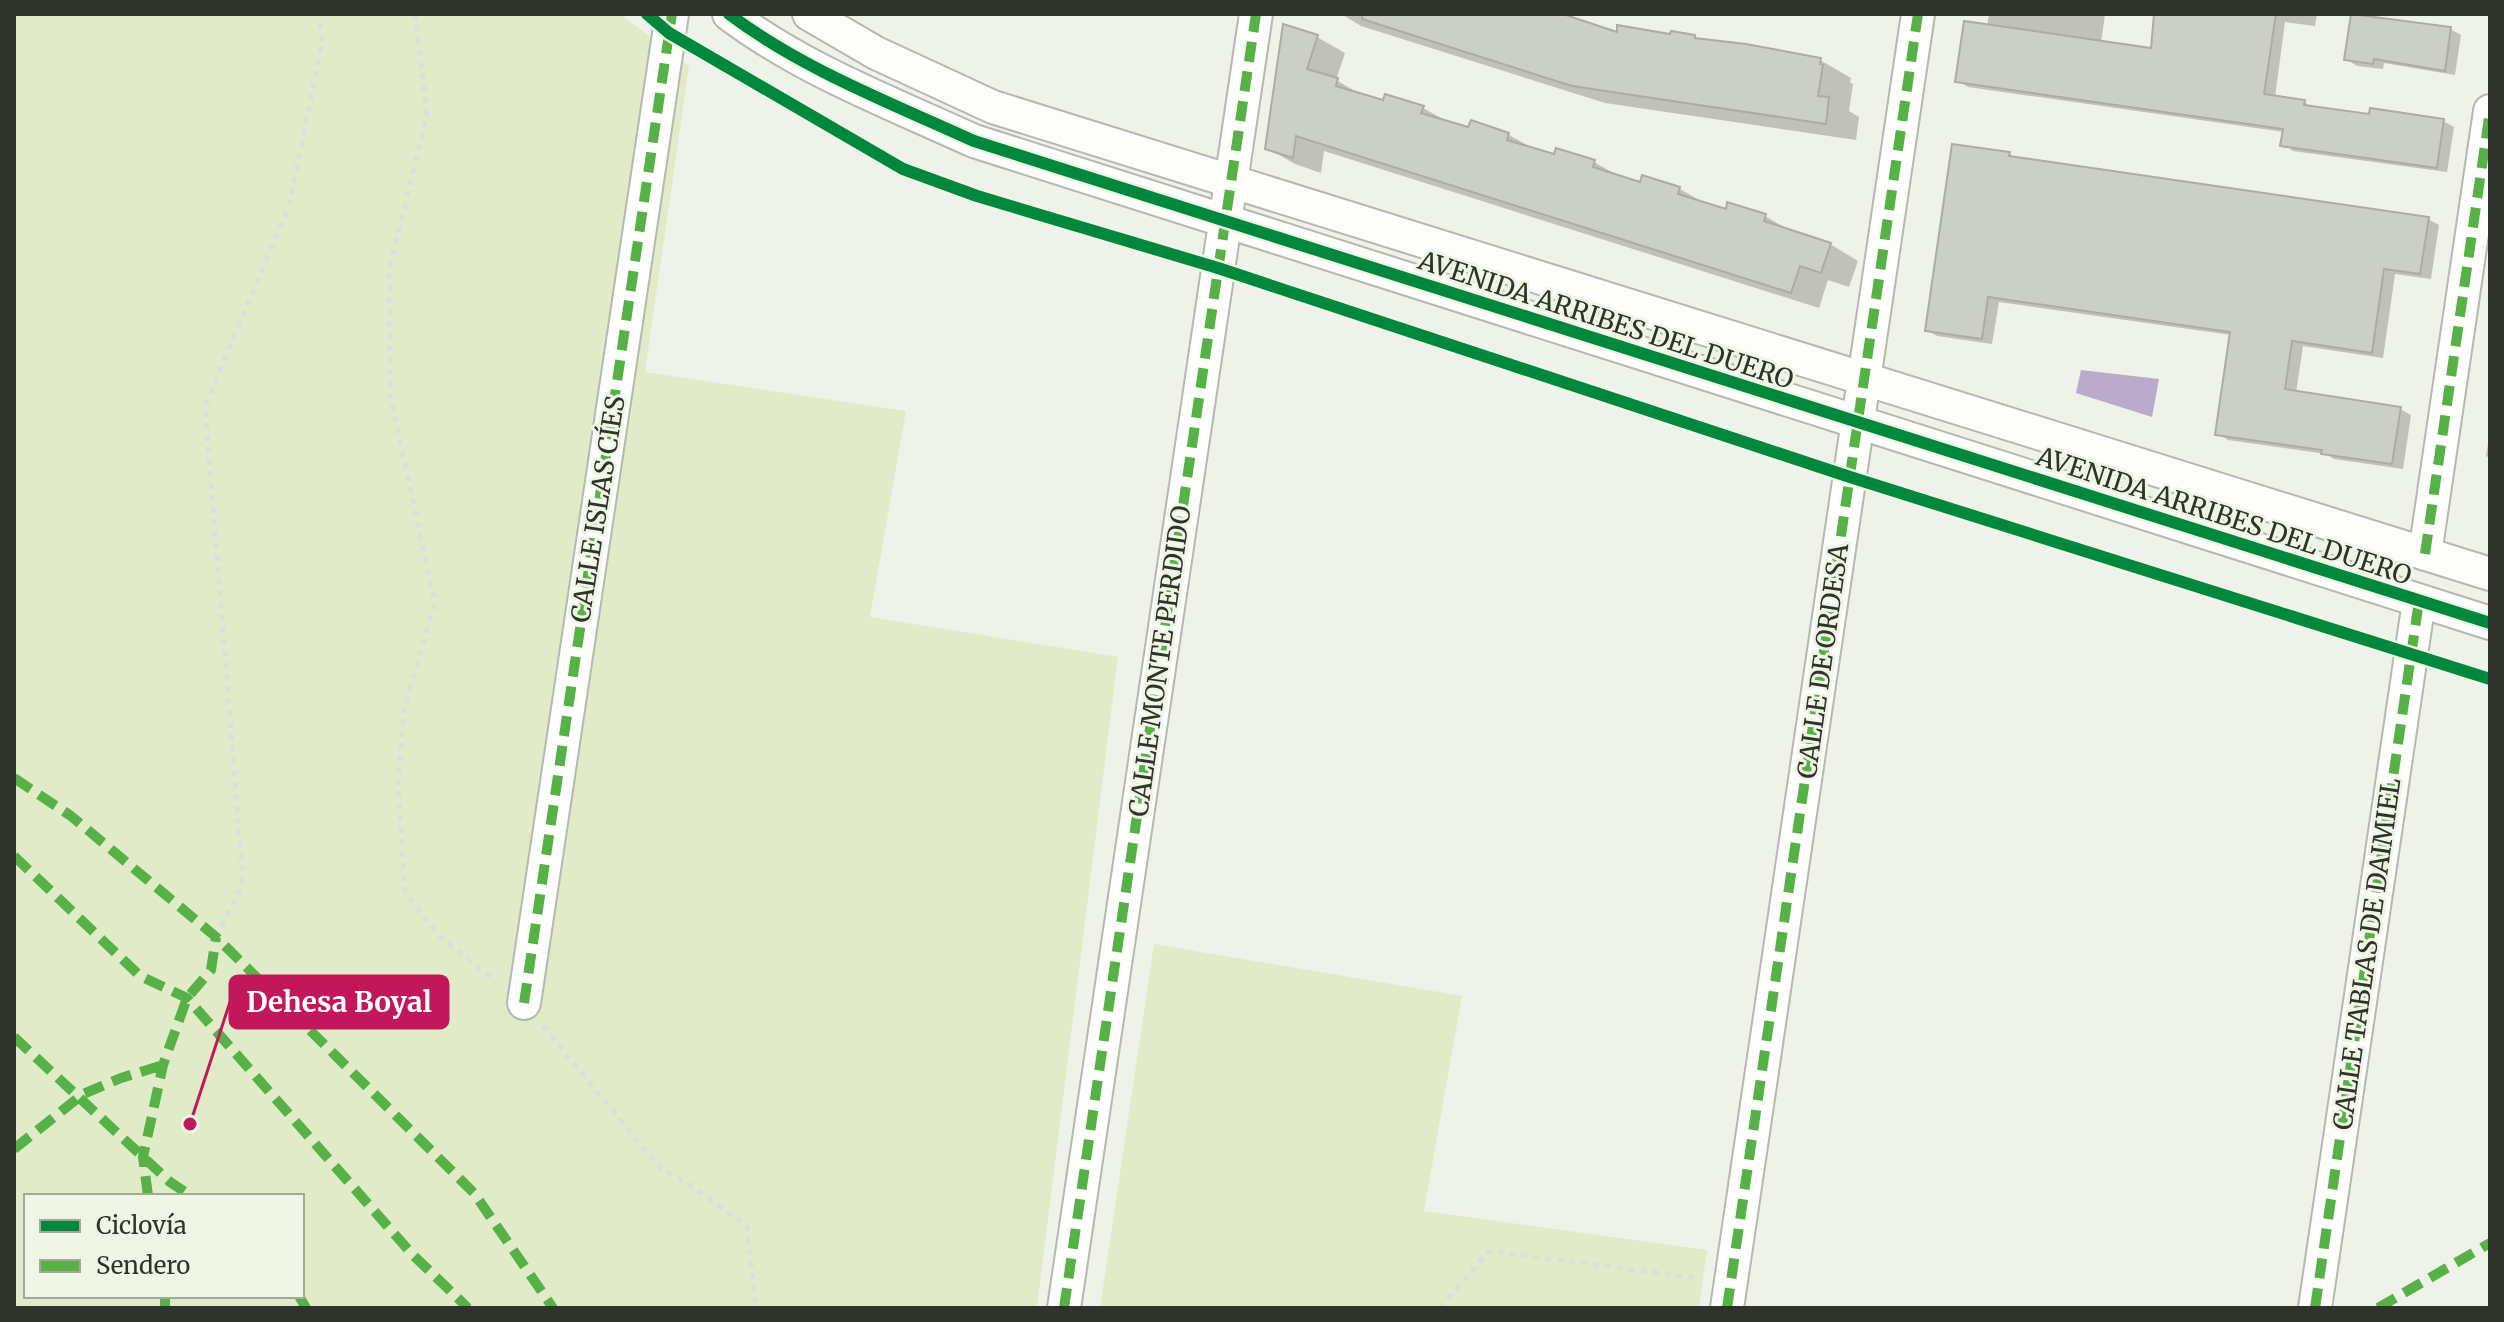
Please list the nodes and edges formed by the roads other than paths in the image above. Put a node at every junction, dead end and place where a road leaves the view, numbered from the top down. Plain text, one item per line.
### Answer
1 (672, 14) edge
2 (729, 14) edge
3 (809, 14) edge
4 (1256, 14) edge
5 (1918, 14) edge
6 (2490, 111) edge
7 (1231, 181) junction
8 (1225, 222) junction
9 (1865, 379) junction
10 (1858, 423) junction
11 (2425, 554) junction
12 (2490, 574) edge
13 (2419, 601) junction
14 (2490, 623) edge
15 (524, 1003) road end
16 (1729, 1295) edge
17 (1064, 1308) edge
18 (2315, 1308) edge

1 - 15 street, CALLE ISLAS CÍES
2 - 8 street, AVENIDA ARRIBES DEL DUERO
3 - 7 street, AVENIDA ARRIBES DEL DUERO
4 - 7 street, CALLE MONTE PERDIDO
5 - 9 street, CALLE DE ORDESA
6 - 11 street
7 - 8 street, CALLE MONTE PERDIDO
7 - 9 street, AVENIDA ARRIBES DEL DUERO
8 - 10 street, AVENIDA ARRIBES DEL DUERO
8 - 17 street, CALLE MONTE PERDIDO
9 - 10 street, CALLE DE ORDESA
9 - 11 street, AVENIDA ARRIBES DEL DUERO
10 - 13 street, AVENIDA ARRIBES DEL DUERO
10 - 16 street, CALLE DE ORDESA
11 - 12 street, AVENIDA ARRIBES DEL DUERO
13 - 14 street, AVENIDA ARRIBES DEL DUERO
13 - 18 street, CALLE TABLAS DE DAIMIEL

